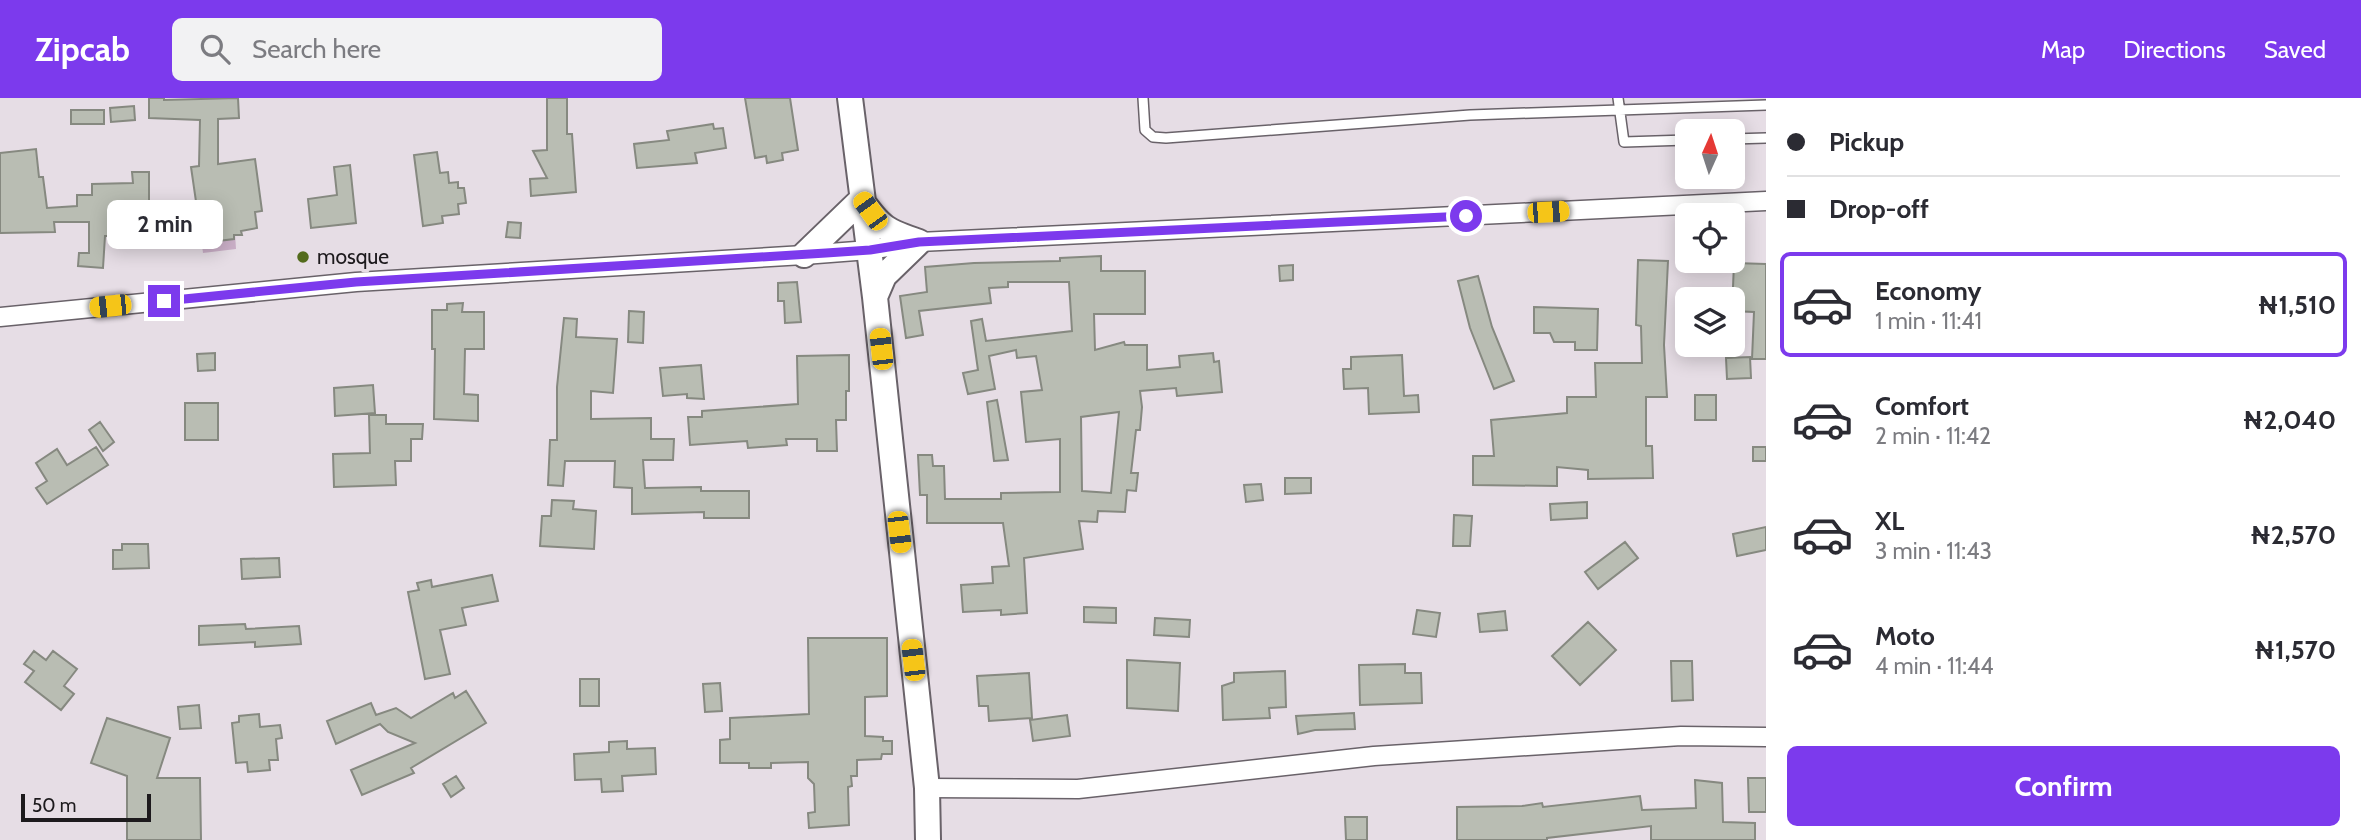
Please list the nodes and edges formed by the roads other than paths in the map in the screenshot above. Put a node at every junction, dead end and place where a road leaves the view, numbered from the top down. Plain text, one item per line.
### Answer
1 (850, 98) edge
2 (1143, 98) edge
3 (1618, 98) edge
4 (1766, 105) edge
5 (1619, 110) junction
6 (1766, 138) edge
7 (1745, 139) edge
8 (1675, 140) edge
9 (861, 200) junction
10 (1766, 201) edge
11 (919, 242) junction
12 (870, 250) junction
13 (804, 254) junction
14 (875, 297) junction
15 (0, 317) edge
16 (1766, 737) edge
17 (928, 788) junction
18 (928, 840) edge

1 - 9 main road
2 - 5 lane
3 - 5 lane
4 - 5 lane
5 - 8 lane
6 - 7 lane
9 - 11 main road
9 - 12 main road
9 - 13 main road
10 - 11 street
11 - 12 street
11 - 14 main road
12 - 13 street
12 - 14 main road
13 - 15 street
14 - 17 main road
16 - 17 street
17 - 18 main road

